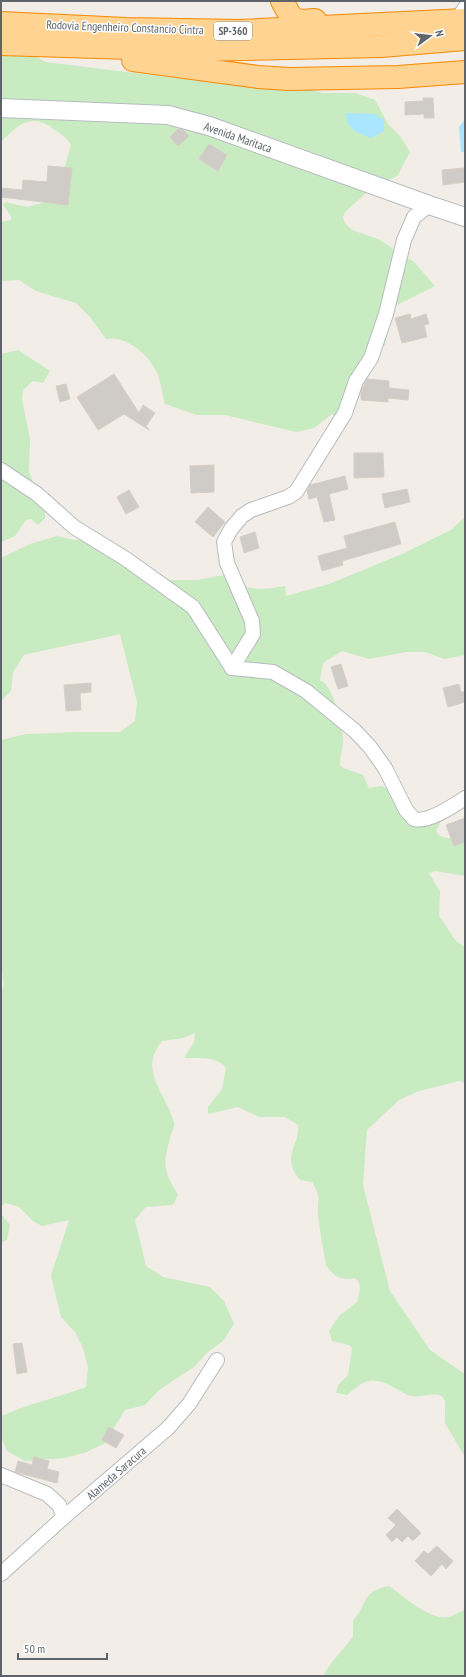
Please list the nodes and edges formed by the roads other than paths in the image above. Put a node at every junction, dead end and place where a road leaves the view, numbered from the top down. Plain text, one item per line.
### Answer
1 (282, 1) edge
2 (465, 2) edge
3 (1, 13) edge
4 (458, 21) edge
5 (1, 23) edge
6 (60, 24) junction
7 (347, 26) junction
8 (240, 31) junction
9 (465, 39) edge
10 (1, 44) edge
11 (88, 46) junction
12 (465, 72) edge
13 (1, 108) edge
14 (429, 206) junction
15 (465, 217) edge
16 (1, 470) edge
17 (232, 668) junction
18 (465, 798) edge
19 (217, 1360) dead end
20 (1, 1475) edge
21 (64, 1517) junction
22 (1, 1574) edge

1 - 7 highway
1 - 8 highway
2 - 4 lane
3 - 6 highway
4 - 7 highway, Rodovia Engenheiro Constancio Cintra / SP-360
5 - 6 highway, Rodovia Engenheiro Constancio Cintra / SP-360
6 - 8 highway, Rodovia Engenheiro Constancio Cintra / SP-360
7 - 8 highway, Rodovia Engenheiro Constancio Cintra / SP-360
9 - 11 highway, Rodovia Engenheiro Constancio Cintra / SP-360
10 - 11 highway, Rodovia Engenheiro Constancio Cintra / SP-360
11 - 12 highway
13 - 14 street, Avenida Maritaca
14 - 15 street, Avenida Maritaca
14 - 17 street
16 - 17 street
17 - 18 street
19 - 21 street, Alameda Saracura
20 - 21 street
21 - 22 street, Alameda Saracura

